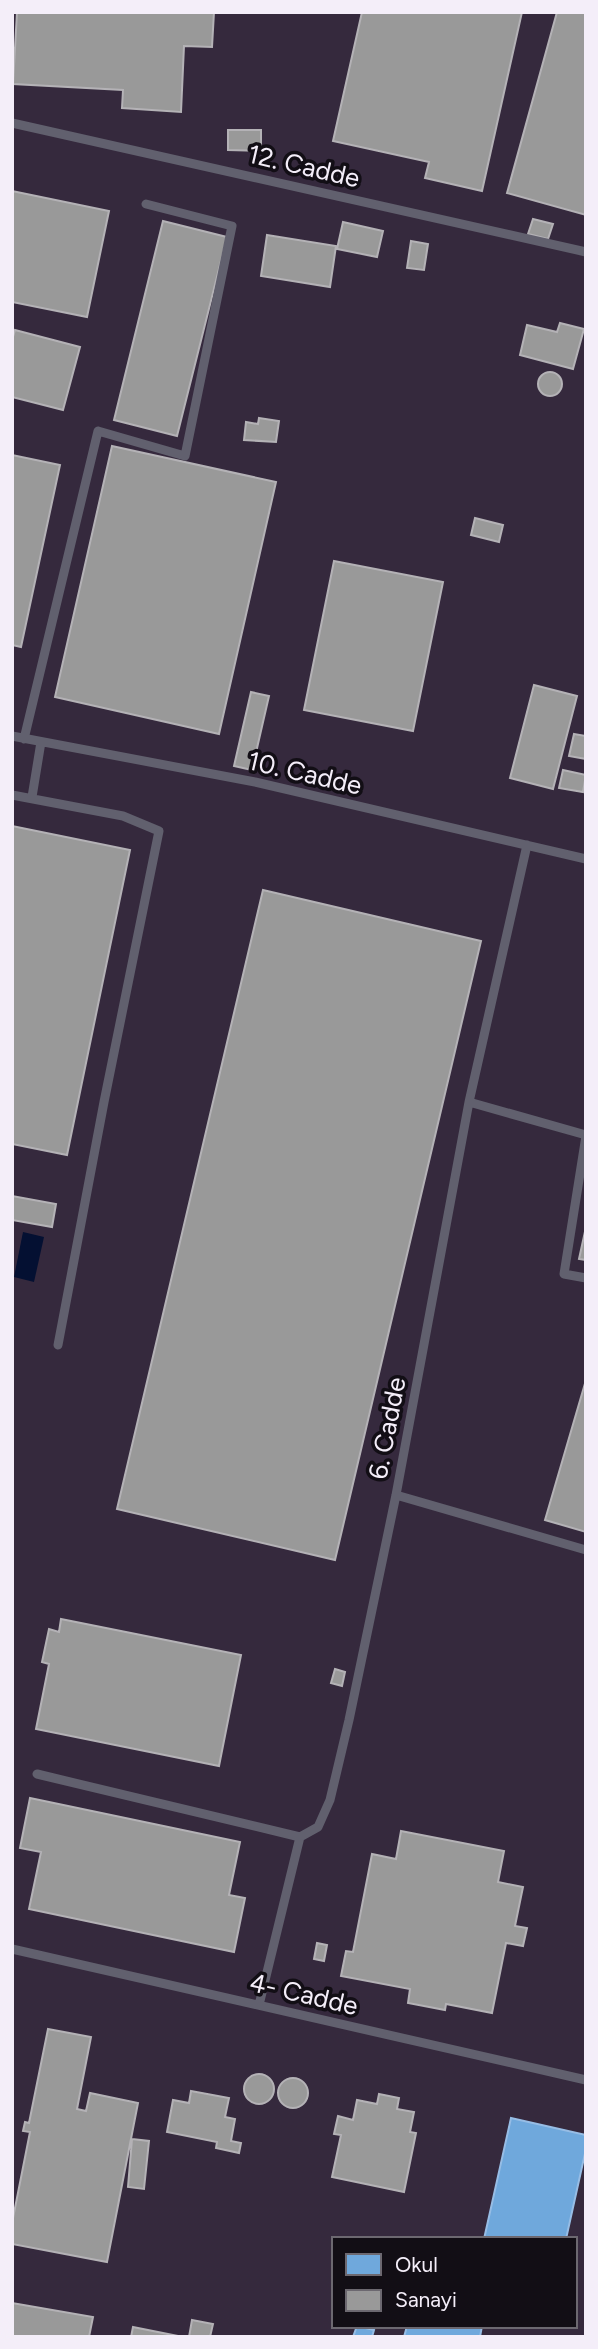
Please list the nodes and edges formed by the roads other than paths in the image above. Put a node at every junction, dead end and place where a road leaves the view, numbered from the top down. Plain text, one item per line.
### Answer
1 (12, 123) edge
2 (146, 204) dead end
3 (586, 252) edge
4 (12, 736) edge
5 (24, 739) junction
6 (41, 742) junction
7 (12, 795) edge
8 (32, 797) junction
9 (527, 845) junction
10 (586, 859) edge
11 (469, 1102) junction
12 (586, 1135) edge
13 (586, 1278) edge
14 (58, 1345) dead end
15 (396, 1495) junction
16 (586, 1550) edge
17 (37, 1774) dead end
18 (300, 1837) junction
19 (12, 1949) edge
20 (259, 2005) junction
21 (586, 2080) edge

1 - 3 lane, 12. Cadde
2 - 5 lane
4 - 5 lane, 10. Cadde
5 - 6 lane, 10. Cadde
6 - 8 lane
6 - 9 lane, 10. Cadde
7 - 8 lane
8 - 14 lane
9 - 10 lane, 10. Cadde
9 - 11 lane, 6. Cadde
11 - 12 lane
11 - 15 lane, 6. Cadde
12 - 13 lane
15 - 16 lane
15 - 18 lane, 6. Cadde
17 - 18 lane
18 - 20 lane
19 - 20 lane, 4- Cadde
20 - 21 lane, 4- Cadde

